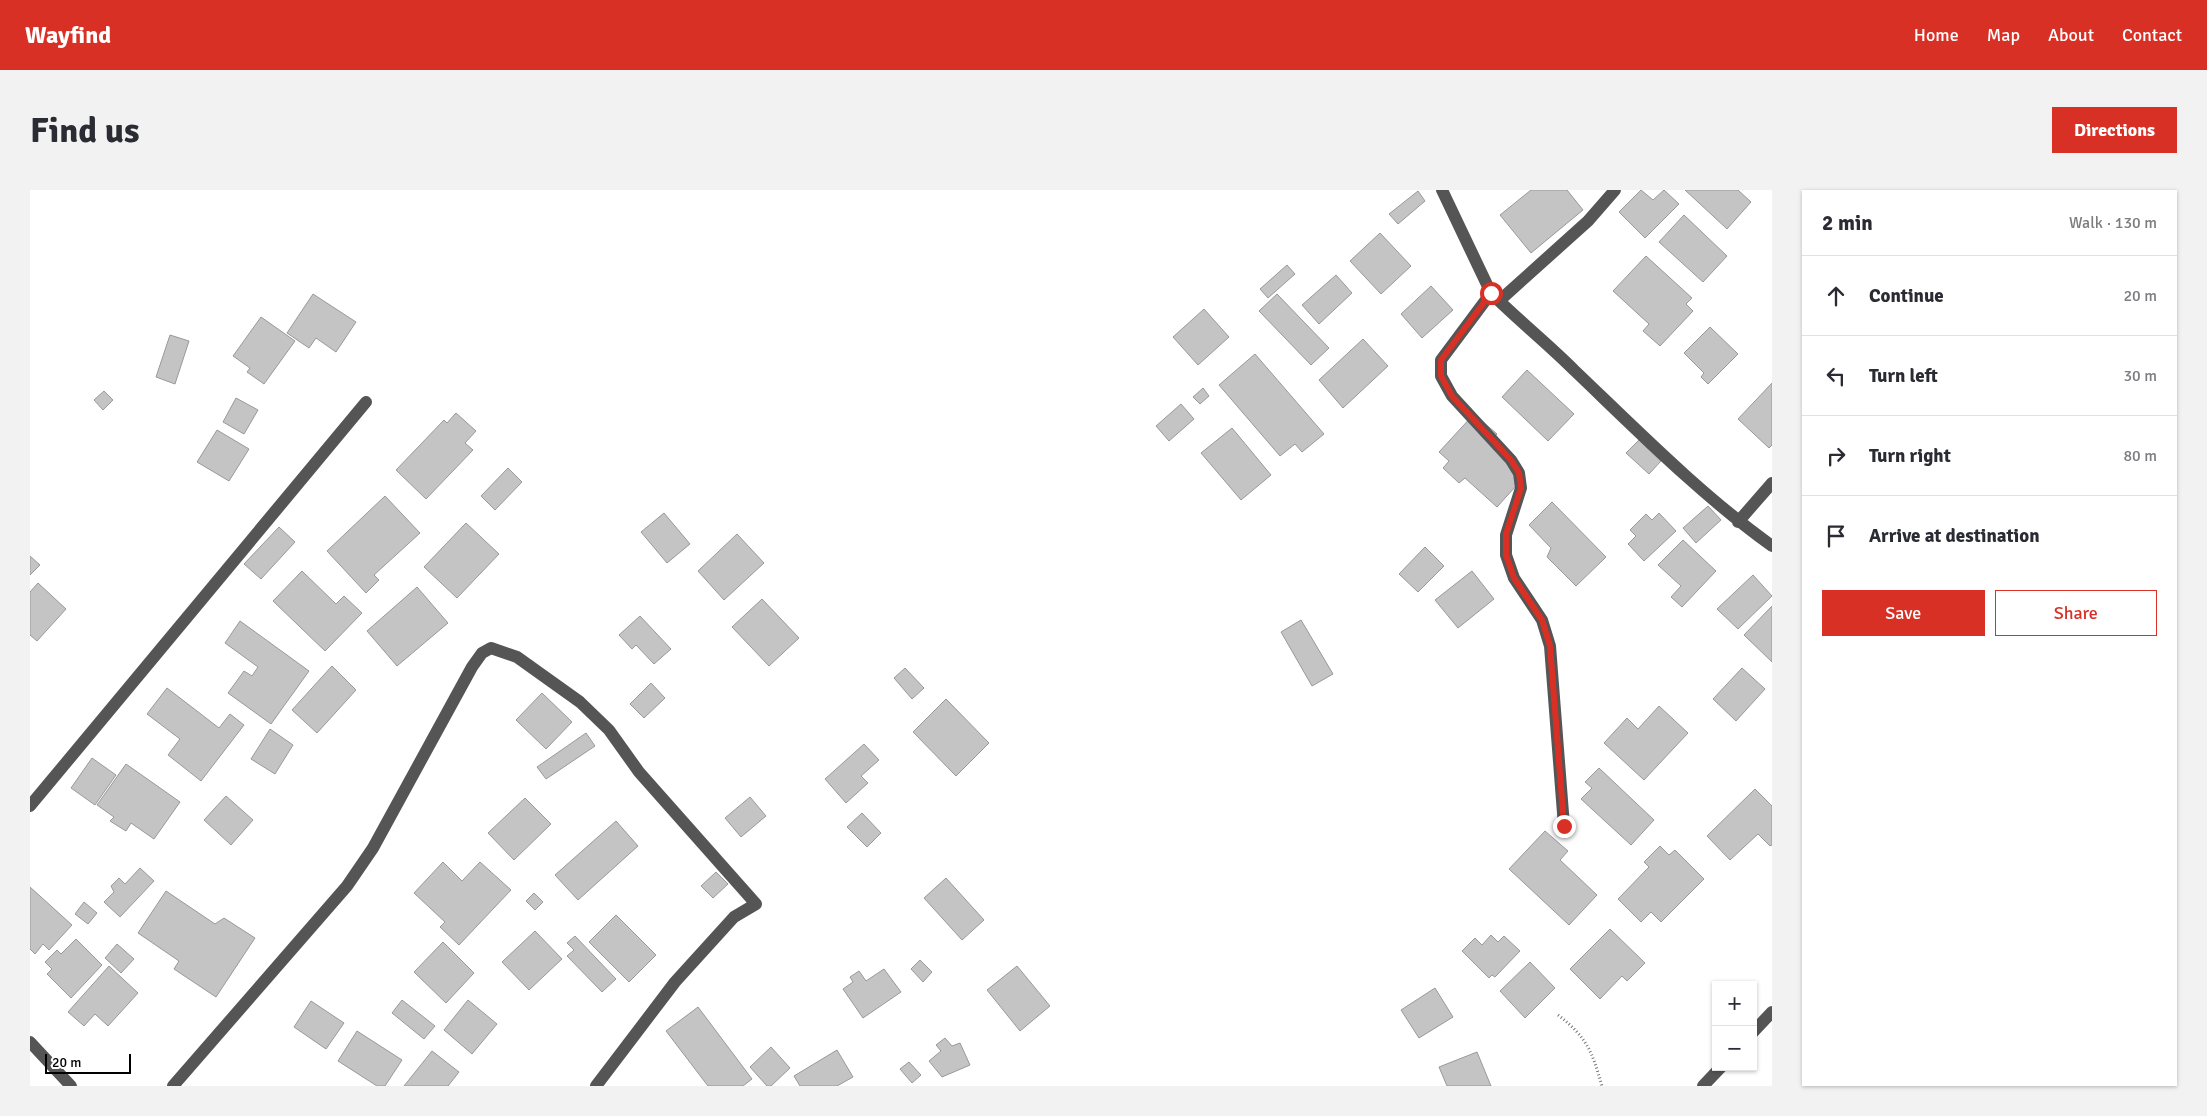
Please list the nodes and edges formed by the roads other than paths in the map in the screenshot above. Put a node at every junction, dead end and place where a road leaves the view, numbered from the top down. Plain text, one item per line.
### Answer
1 (1442, 190) edge
2 (1615, 190) edge
3 (1495, 297) junction
4 (366, 402) dead end
5 (1772, 483) edge
6 (1738, 522) junction
7 (1772, 546) edge
8 (30, 806) edge
9 (1564, 826) dead end
10 (1772, 1012) edge
11 (1757, 1028) edge
12 (30, 1042) edge
13 (1717, 1071) edge
14 (71, 1086) edge
15 (173, 1086) edge
16 (596, 1086) edge
17 (1703, 1086) edge

1 - 3 street
2 - 3 street
3 - 6 street
3 - 9 street
4 - 8 street
5 - 6 street
6 - 7 street
10 - 11 street
12 - 14 street
13 - 17 street
15 - 16 street

